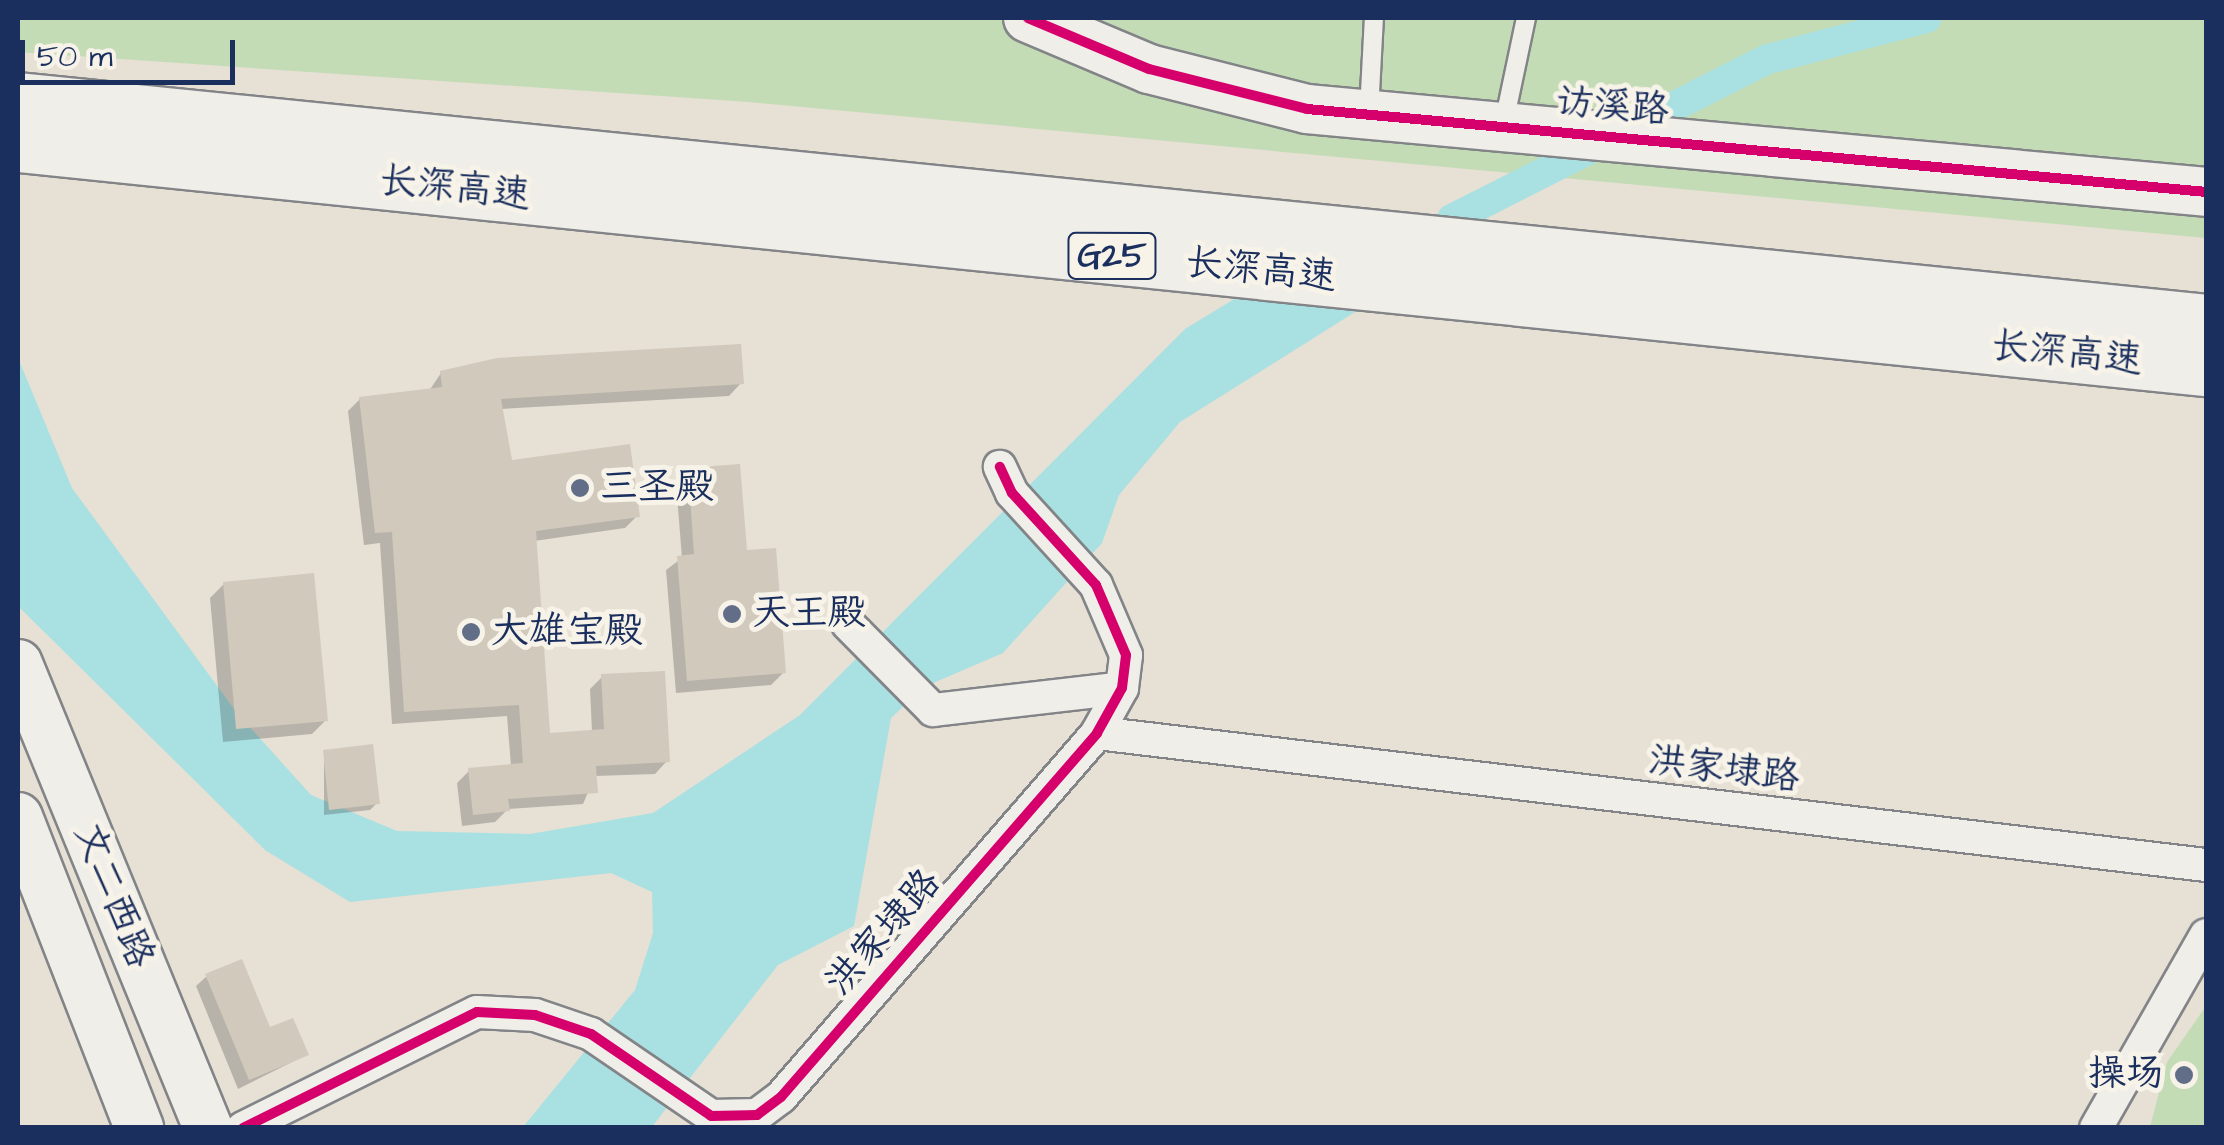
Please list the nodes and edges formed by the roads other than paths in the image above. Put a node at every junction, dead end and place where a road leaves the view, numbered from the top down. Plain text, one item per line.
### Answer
1 (1028, 18) edge
2 (1374, 18) edge
3 (1526, 18) edge
4 (18, 100) edge
5 (1368, 113) junction
6 (1503, 127) junction
7 (18, 144) edge
8 (2206, 192) edge
9 (2206, 322) edge
10 (2206, 368) edge
11 (1006, 480) dead end
12 (854, 635) dead end
13 (18, 664) edge
14 (1122, 688) junction
15 (1097, 733) junction
16 (18, 817) edge
17 (2206, 865) edge
18 (2206, 935) edge
19 (139, 1128) edge
20 (208, 1128) edge
21 (243, 1128) edge
22 (2096, 1128) edge

1 - 5 street, 访溪路
2 - 5 lane
3 - 6 lane
4 - 9 highway, 长深高速 / G25
5 - 6 street, 访溪路
6 - 8 street, 访溪路
7 - 10 highway, 长深高速 / G25
11 - 14 street
12 - 14 street
13 - 20 street, 文二西路
14 - 15 street
15 - 17 street, 洪家埭路
15 - 21 street, 洪家埭路
16 - 19 street, 文二西路
18 - 22 street

